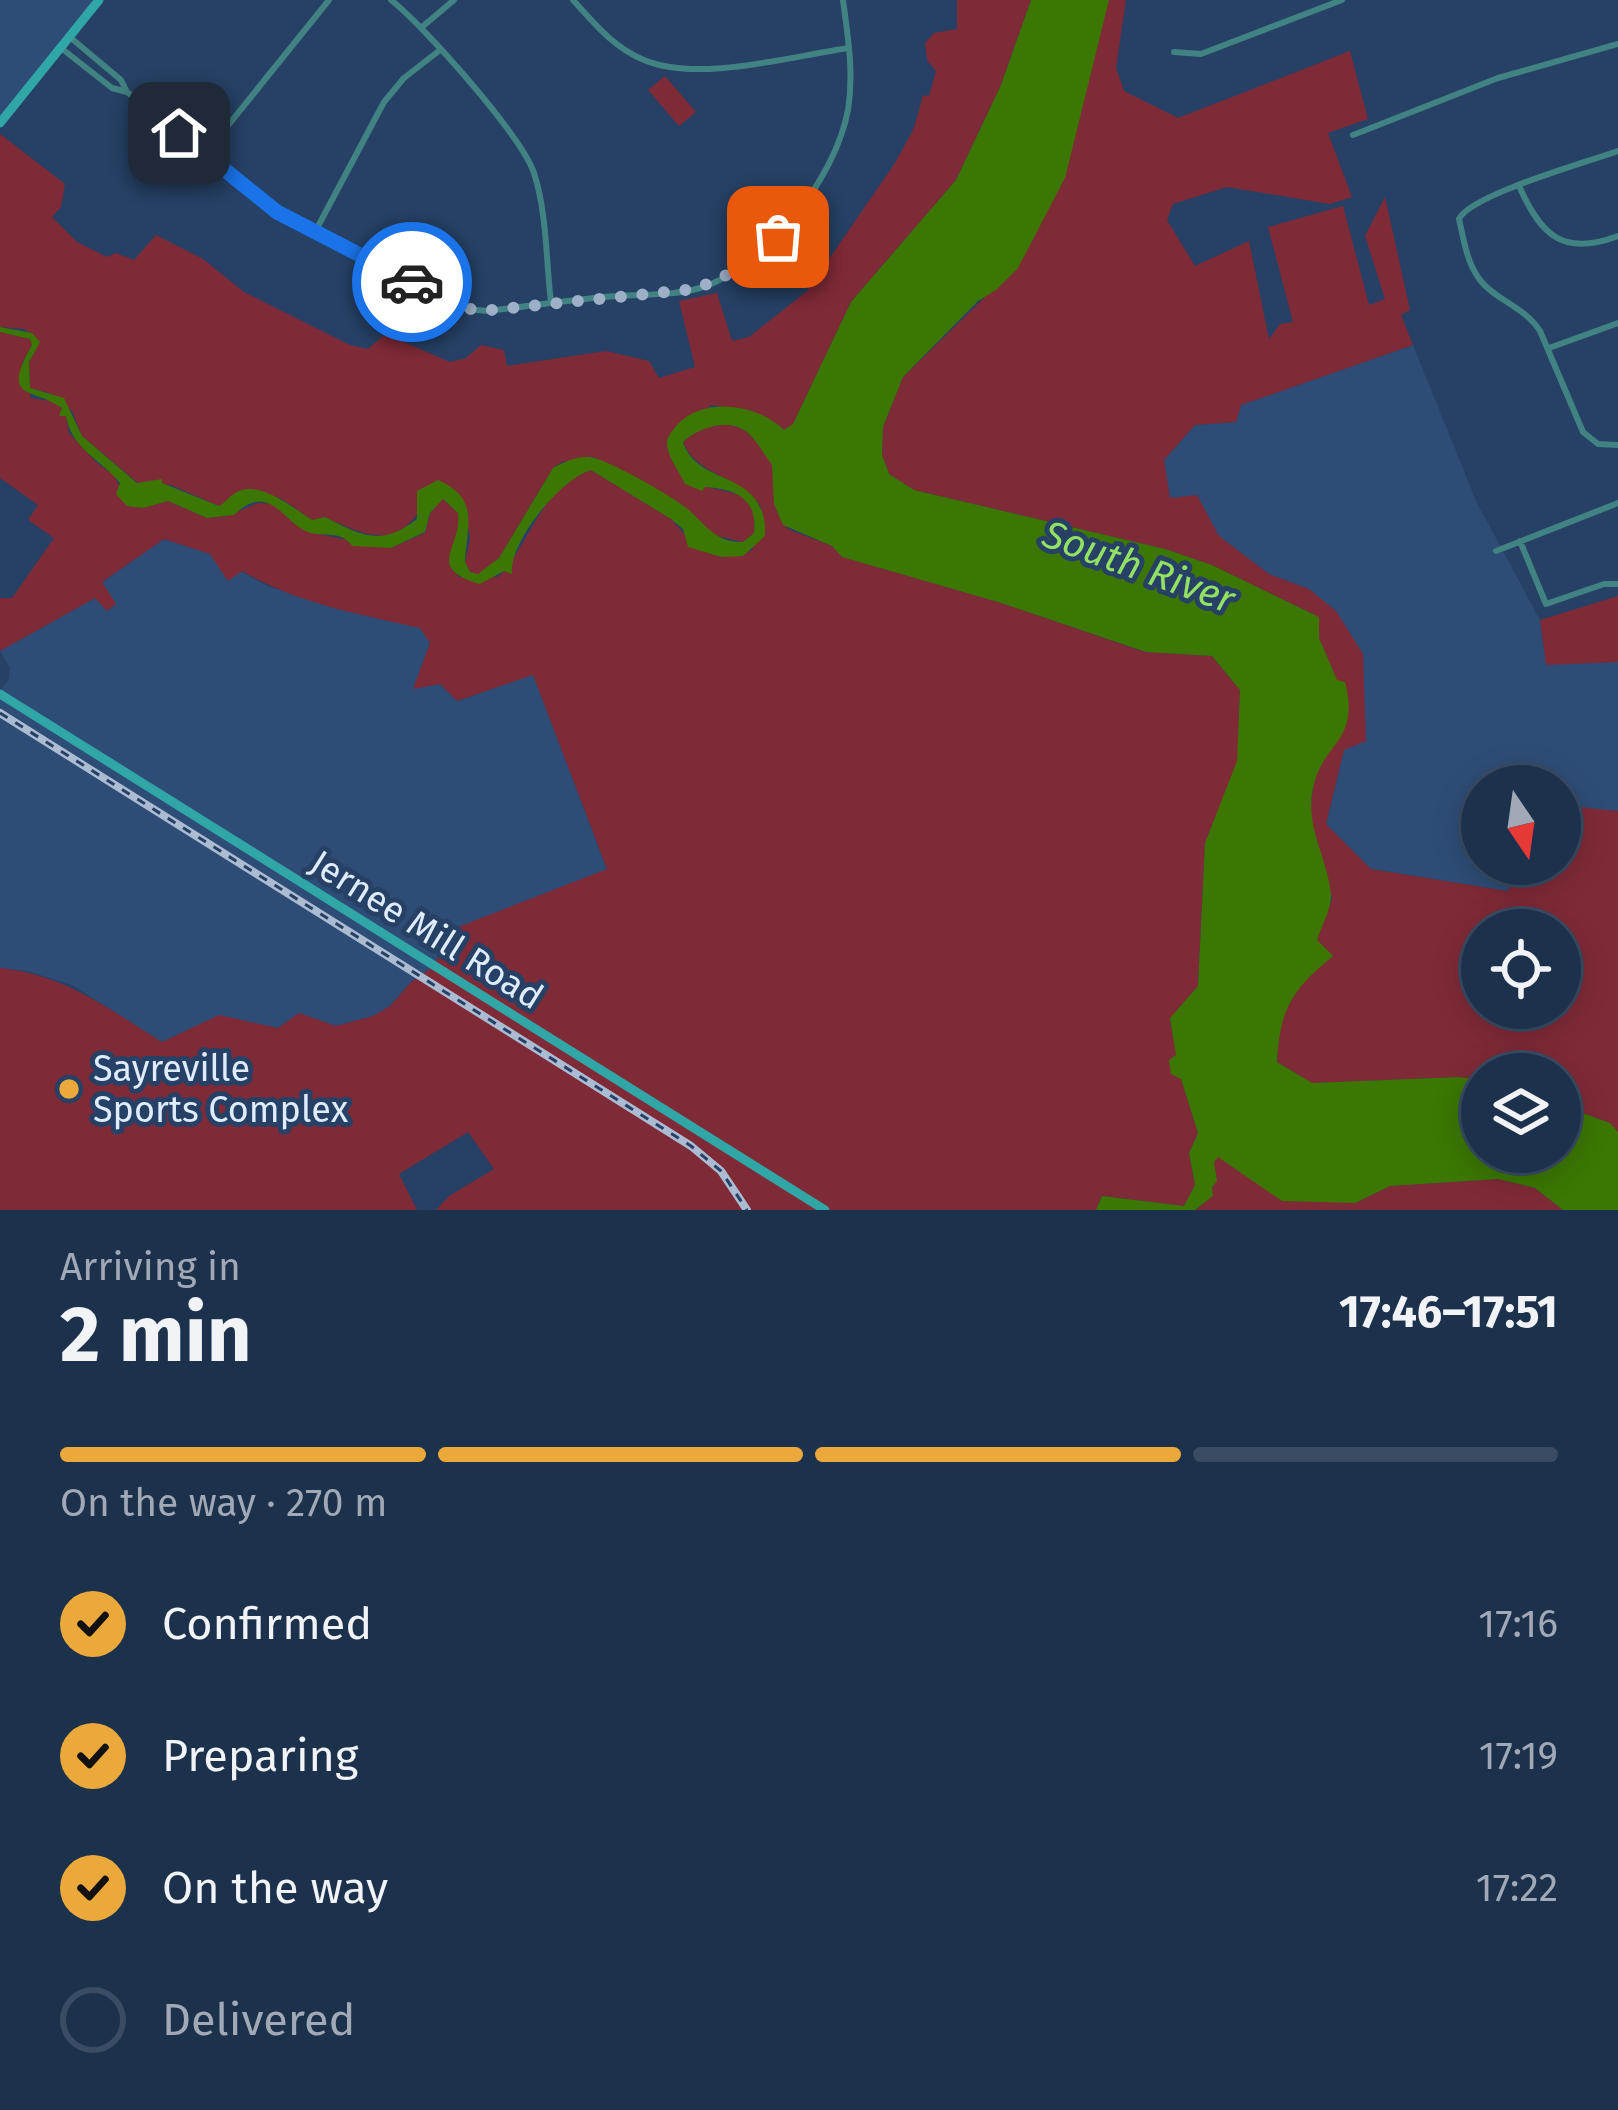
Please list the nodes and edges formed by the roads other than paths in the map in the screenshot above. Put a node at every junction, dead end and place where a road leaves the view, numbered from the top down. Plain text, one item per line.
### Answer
1 (99, 0) edge
2 (329, 0) edge
3 (391, 0) edge
4 (454, 0) edge
5 (573, 0) edge
6 (843, 0) edge
7 (1310, 0) edge
8 (1342, 0) edge
9 (1314, 10) junction
10 (422, 27) junction
11 (70, 37) junction
12 (1618, 44) edge
13 (61, 48) junction
14 (849, 48) junction
15 (440, 50) junction
16 (1174, 52) dead end
17 (127, 92) junction
18 (0, 124) edge
19 (1353, 134) dead end
20 (1618, 151) edge
21 (205, 154) junction
22 (1519, 186) junction
23 (315, 232) junction
24 (1618, 236) edge
25 (551, 303) junction
26 (1618, 322) edge
27 (1549, 348) junction
28 (1618, 445) edge
29 (1618, 503) edge
30 (1520, 541) junction
31 (1496, 551) dead end
32 (1618, 584) edge
33 (0, 694) edge
34 (825, 1210) edge

1 - 11 street
2 - 21 street
3 - 10 street
4 - 10 street
5 - 14 street
6 - 14 street
7 - 9 street
8 - 9 street
9 - 16 street
10 - 15 street
11 - 13 street
11 - 17 street
12 - 19 street
13 - 17 street
13 - 18 street
14 - 25 street
15 - 23 street
15 - 25 street
17 - 21 street
20 - 22 street
21 - 23 street
22 - 24 street
22 - 27 street
23 - 25 street
26 - 27 street
27 - 28 street
29 - 30 street
30 - 31 street
30 - 32 street
33 - 34 street, Jernee Mill Road

